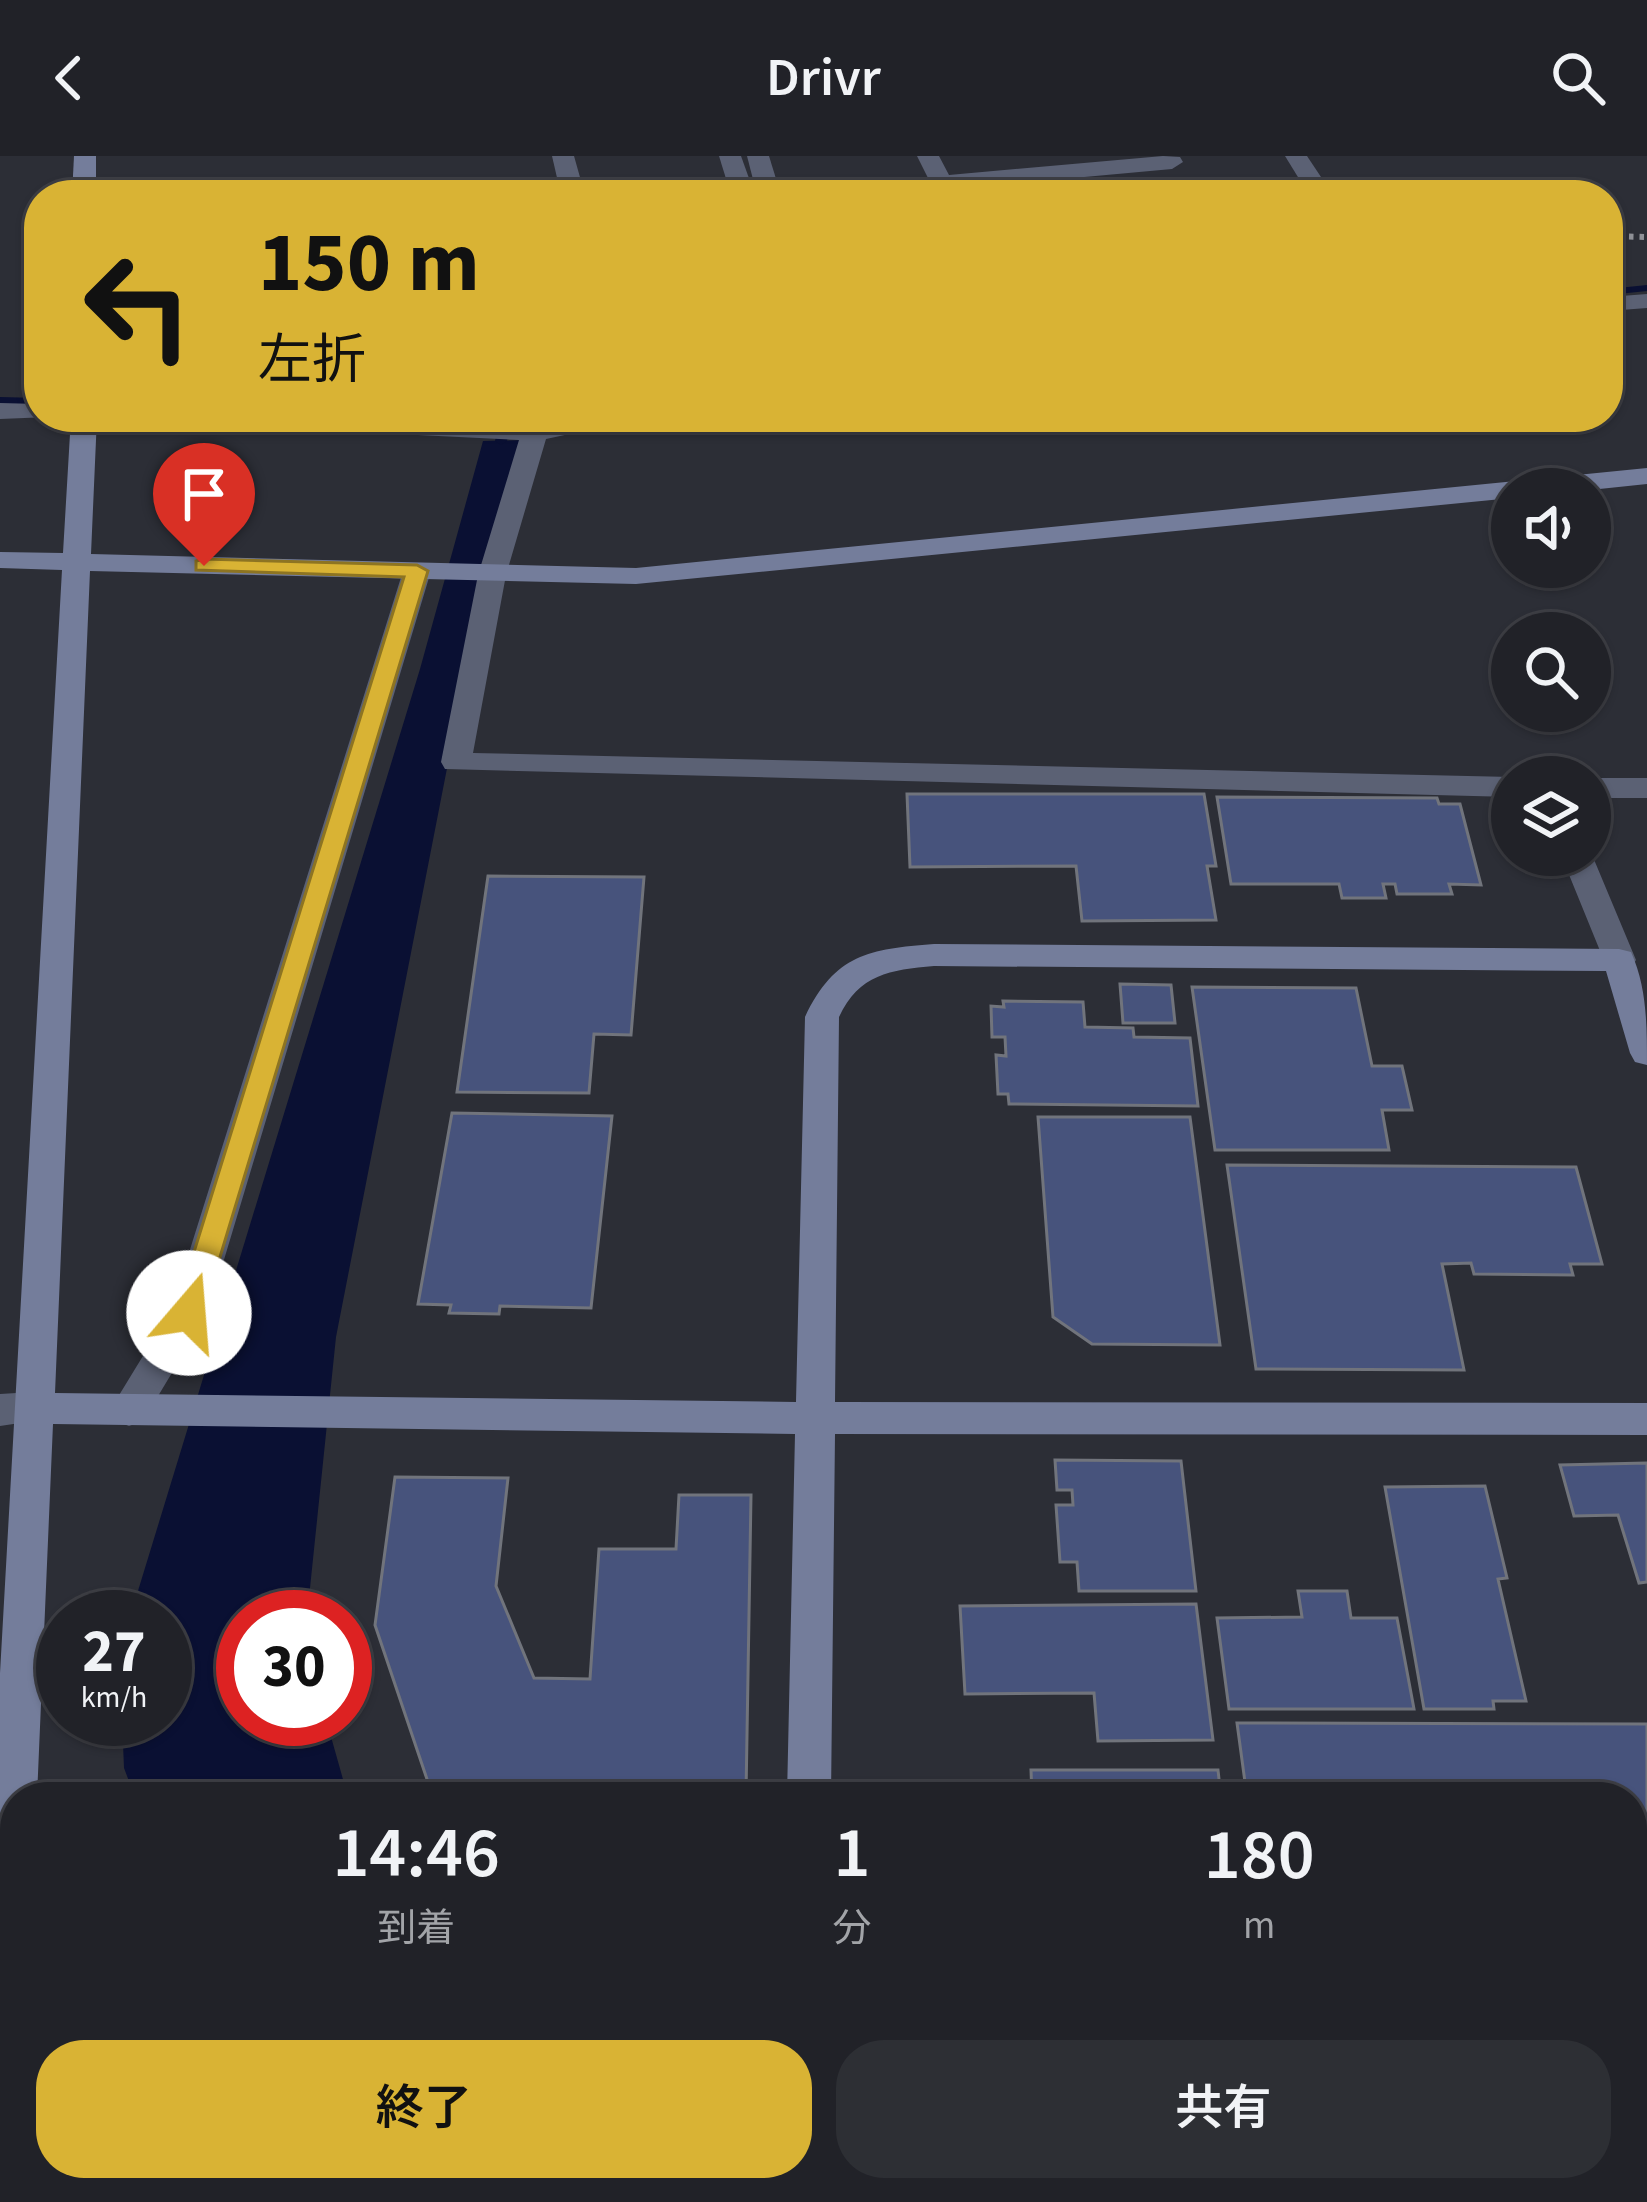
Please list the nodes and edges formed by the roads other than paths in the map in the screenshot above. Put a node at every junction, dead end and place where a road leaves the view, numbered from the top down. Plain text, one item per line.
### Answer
1 (1172, 162) dead end
2 (974, 180) edge
3 (83, 432) edge
4 (523, 432) edge
5 (539, 432) edge
6 (534, 433) junction
7 (1647, 476) edge
8 (1611, 480) edge
9 (1491, 492) edge
10 (0, 560) edge
11 (76, 562) junction
12 (423, 572) junction
13 (492, 575) junction
14 (1491, 787) edge
15 (1611, 788) edge
16 (1647, 788) edge
17 (1585, 876) edge
18 (1619, 961) junction
19 (1647, 1053) edge
20 (16, 1409) edge
21 (149, 1410) junction
22 (814, 1418) junction
23 (1647, 1420) edge
24 (15, 1782) edge
25 (809, 1782) edge
26 (0, 2162) edge
27 (0, 2176) edge

1 - 2 street
3 - 11 street
4 - 6 street
5 - 6 street
6 - 13 street
7 - 8 street
9 - 13 street
10 - 11 street
11 - 12 street
11 - 20 street
12 - 13 street
12 - 21 street
13 - 14 street
15 - 16 street
17 - 18 street
18 - 19 street
18 - 22 street
20 - 21 street
20 - 24 street
21 - 22 street
22 - 23 street
22 - 25 street
26 - 27 street

